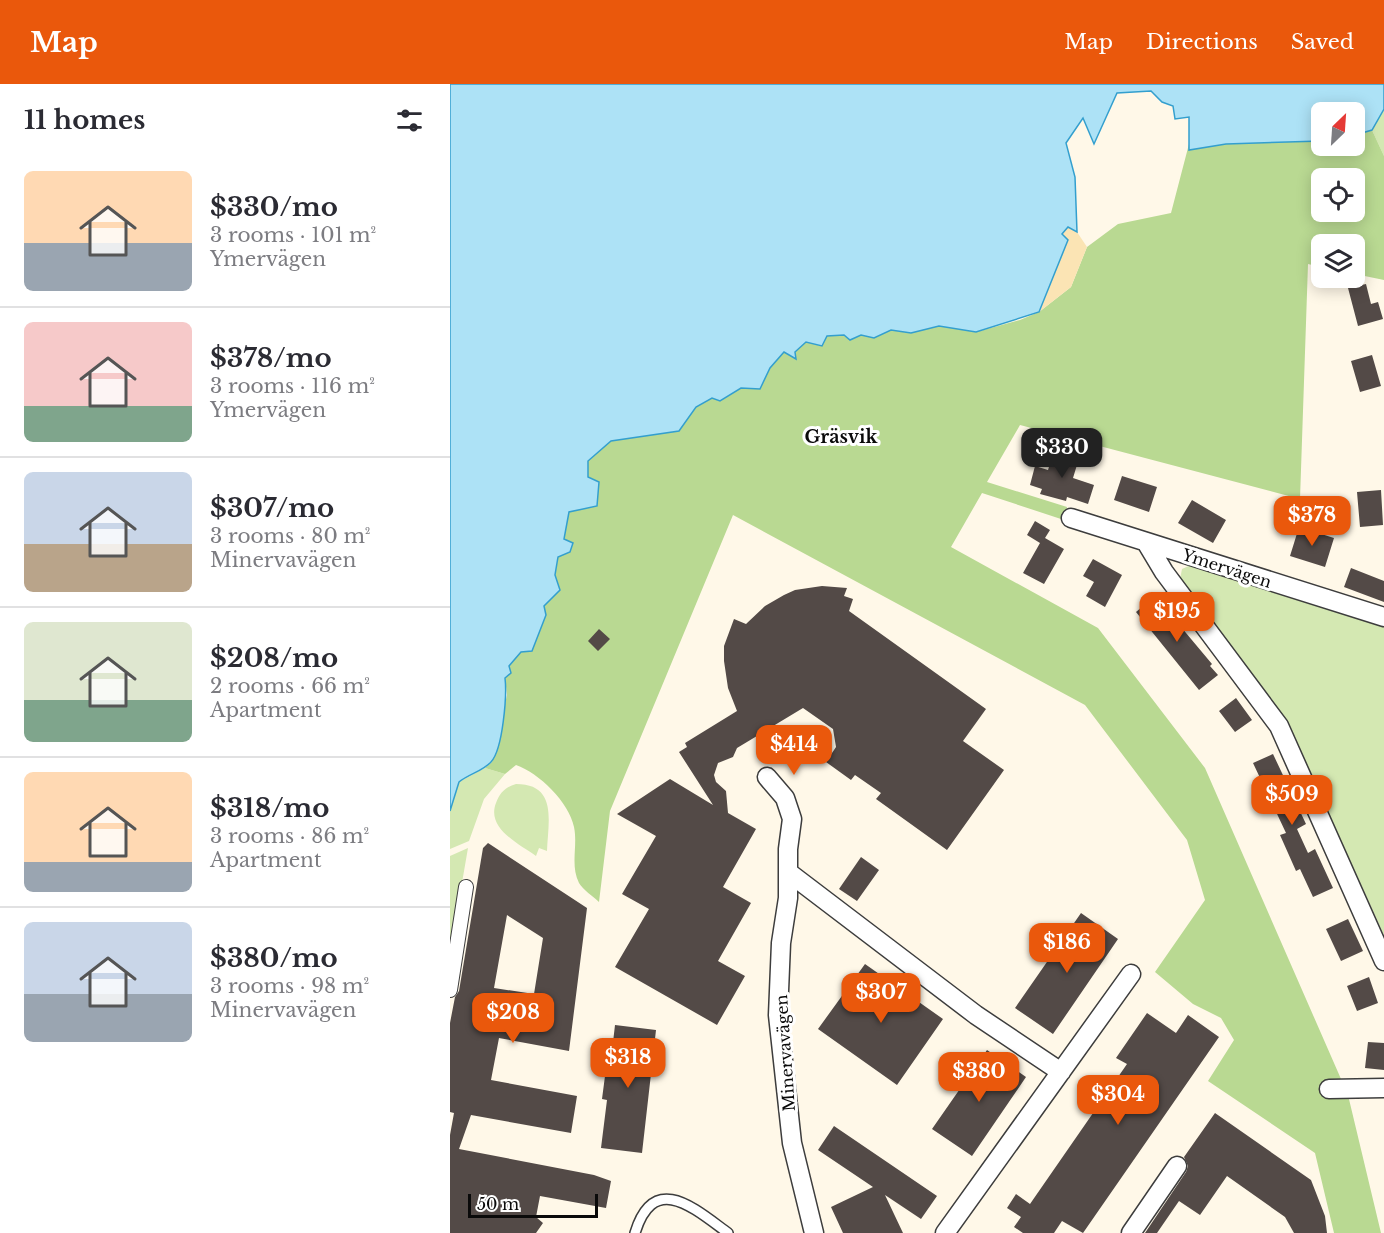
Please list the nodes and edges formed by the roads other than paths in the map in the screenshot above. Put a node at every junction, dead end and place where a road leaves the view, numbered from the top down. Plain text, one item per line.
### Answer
1 (1071, 518) dead end
2 (1146, 542) junction
3 (1384, 617) edge
4 (767, 777) dead end
5 (788, 872) junction
6 (466, 887) dead end
7 (1384, 961) edge
8 (1131, 974) dead end
9 (450, 990) edge
10 (1061, 1072) junction
11 (1384, 1088) edge
12 (1329, 1089) dead end
13 (1177, 1166) dead end
14 (635, 1233) edge
15 (728, 1233) edge
16 (814, 1233) edge
17 (945, 1233) edge
18 (1131, 1233) edge

1 - 2 street, Ymervägen
2 - 3 street, Ymervägen
2 - 7 street
4 - 5 street, Minervavägen
5 - 10 street
5 - 16 street, Minervavägen
6 - 9 street
8 - 10 street
10 - 17 street
11 - 12 street
13 - 18 street
14 - 15 lane

